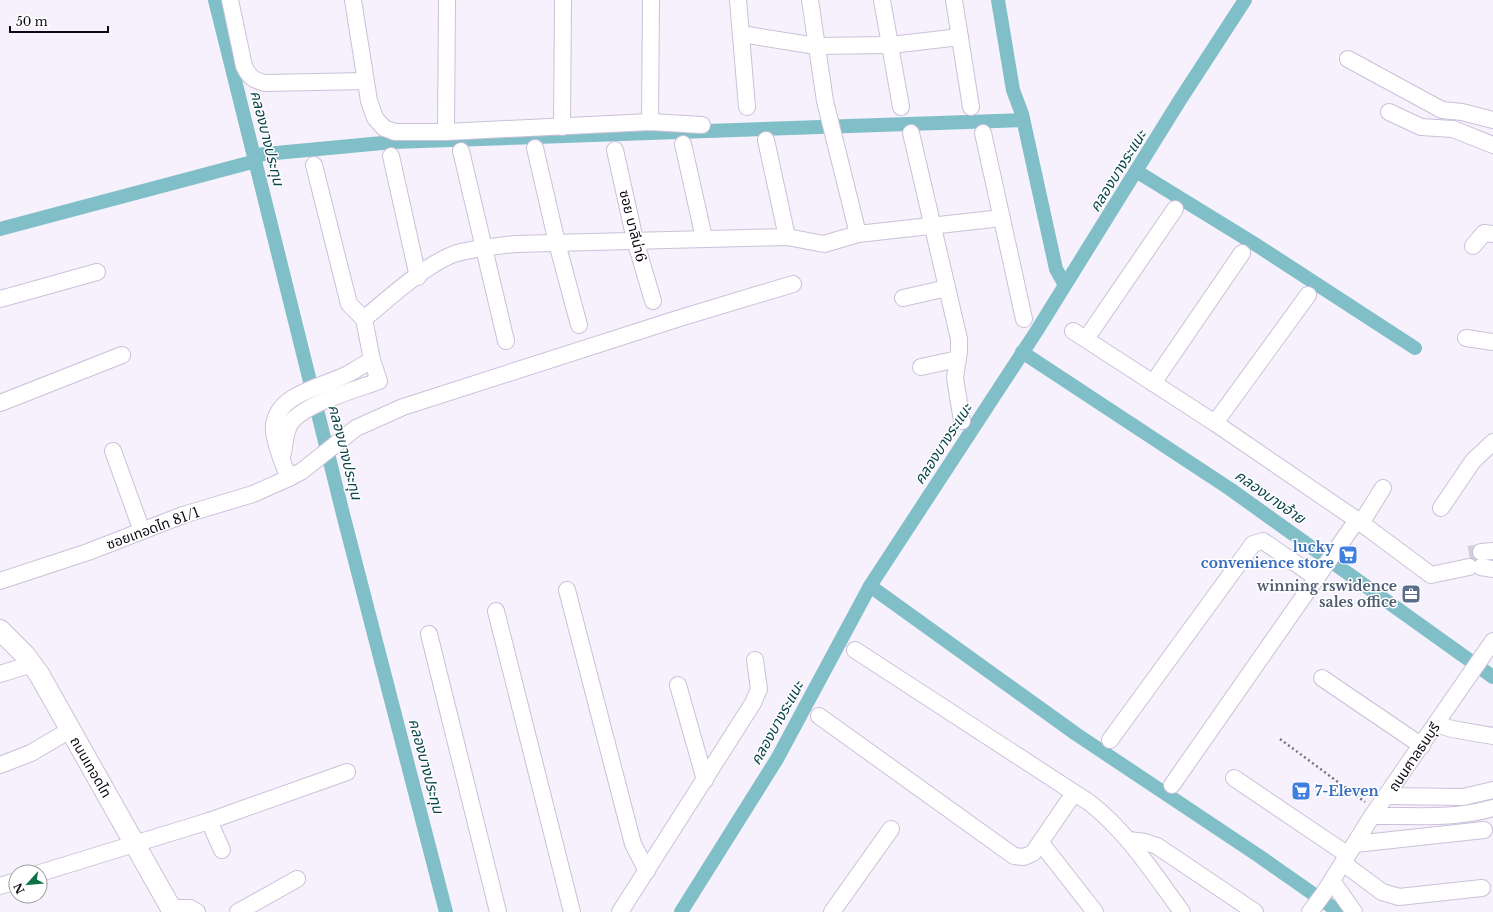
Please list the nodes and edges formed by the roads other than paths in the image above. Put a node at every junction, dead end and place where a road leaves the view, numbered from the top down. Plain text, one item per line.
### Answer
1 (230, 0) edge
2 (353, 0) edge
3 (447, 0) edge
4 (563, 0) edge
5 (651, 0) edge
6 (738, 0) edge
7 (810, 0) edge
8 (882, 0) edge
9 (954, 0) edge
10 (741, 34) junction
11 (960, 37) junction
12 (889, 45) junction
13 (816, 46) junction
14 (1348, 59) dead end
15 (365, 81) junction
16 (901, 107) dead end
17 (971, 107) dead end
18 (747, 108) dead end
19 (1389, 112) dead end
20 (1493, 120) edge
21 (650, 122) junction
22 (702, 125) dead end
23 (562, 127) junction
24 (446, 132) junction
25 (983, 132) dead end
26 (911, 133) dead end
27 (766, 140) dead end
28 (683, 144) dead end
29 (1493, 145) edge
30 (535, 148) dead end
31 (615, 150) dead end
32 (461, 151) dead end
33 (391, 156) dead end
34 (314, 165) dead end
35 (1175, 209) dead end
36 (1002, 218) junction
37 (933, 226) junction
38 (858, 234) junction
39 (1493, 234) edge
40 (787, 237) junction
41 (704, 238) junction
42 (635, 240) junction
43 (557, 243) junction
44 (1473, 246) dead end
45 (483, 248) junction
46 (1242, 253) dead end
47 (96, 272) dead end
48 (418, 277) junction
49 (793, 284) dead end
50 (947, 288) junction
51 (1308, 295) dead end
52 (903, 298) dead end
53 (0, 299) edge
54 (653, 301) dead end
55 (364, 319) junction
56 (1024, 319) dead end
57 (579, 325) dead end
58 (1466, 338) dead end
59 (506, 341) dead end
60 (1493, 342) edge
61 (122, 355) dead end
62 (958, 359) junction
63 (372, 360) junction
64 (921, 367) dead end
65 (347, 374) junction
66 (1153, 383) junction
67 (352, 390) junction
68 (0, 403) edge
69 (962, 420) dead end
70 (1215, 423) junction
71 (1493, 442) edge
72 (113, 451) dead end
73 (282, 462) junction
74 (289, 478) junction
75 (1383, 488) dead end
76 (1441, 508) dead end
77 (1359, 521) junction
78 (142, 531) junction
79 (1481, 560) tunnel mouth
80 (1326, 566) junction
81 (0, 581) edge
82 (567, 590) dead end
83 (496, 611) dead end
84 (0, 630) edge
85 (429, 634) dead end
86 (1493, 641) edge
87 (855, 650) dead end
88 (755, 660) dead end
89 (32, 664) junction
90 (0, 674) edge
91 (1322, 678) dead end
92 (678, 685) dead end
93 (819, 716) dead end
94 (1436, 724) junction
95 (70, 730) junction
96 (1493, 736) edge
97 (1110, 740) dead end
98 (1422, 746) junction
99 (0, 764) edge
100 (347, 772) dead end
101 (1234, 778) dead end
102 (705, 780) junction
103 (1172, 785) dead end
104 (1486, 792) edge
105 (1074, 793) junction
106 (1388, 796) junction
107 (1463, 797) junction
108 (1487, 810) edge
109 (1374, 813) junction
110 (1463, 814) junction
111 (209, 821) junction
112 (891, 829) dead end
113 (1484, 830) dead end
114 (1129, 840) junction
115 (1041, 843) junction
116 (135, 844) junction
117 (222, 850) dead end
118 (1349, 854) junction
119 (48, 871) edge
120 (647, 871) junction
121 (297, 879) dead end
122 (1328, 887) junction
123 (1482, 888) dead end
124 (1312, 909) edge
125 (172, 910) edge
126 (197, 912) edge
127 (238, 912) edge
128 (498, 912) edge
129 (572, 912) edge
130 (620, 912) edge
131 (832, 912) edge
132 (1095, 912) edge
133 (1182, 912) edge
134 (1254, 912) edge
135 (1354, 912) edge

1 - 15 street
2 - 15 street
3 - 24 street
4 - 23 street
5 - 21 street
6 - 10 street
7 - 13 street
8 - 12 street
9 - 11 street
10 - 13 street
10 - 18 street
11 - 12 street
11 - 17 street
12 - 13 street
12 - 16 street
13 - 38 street
14 - 20 street
15 - 24 street
19 - 29 street
21 - 22 street
21 - 23 street
23 - 24 street
25 - 36 street
26 - 37 street
27 - 40 street
28 - 41 street
30 - 43 street
31 - 42 street, ซอย บาลีน่า6
32 - 45 street
33 - 48 street
34 - 55 street
35 - 66 street
36 - 37 street
36 - 56 street
37 - 38 street
37 - 50 street
38 - 40 street
39 - 44 street
40 - 41 street
41 - 42 street
42 - 43 street
42 - 54 street, ซอย บาลีน่า6
43 - 45 street
43 - 57 street
45 - 48 street
45 - 59 street
46 - 66 street
47 - 53 street
48 - 55 street
49 - 74 street, ซอยเทอดไท 81/1
50 - 52 street
50 - 62 street
51 - 70 street
55 - 63 street
58 - 60 street
61 - 68 street
62 - 64 street
62 - 69 street
63 - 65 street
63 - 67 street
65 - 67 street
65 - 73 street
66 - 70 street
67 - 73 street
70 - 77 street
71 - 76 street
72 - 78 street
73 - 74 street
74 - 78 street, ซอยเทอดไท 81/1
75 - 77 street
77 - 79 street
77 - 80 street
78 - 81 street, ซอยเทอดไท 81/1
80 - 97 street
80 - 103 street
82 - 120 street
83 - 129 street
84 - 89 main road, ถนนเทอดไท
85 - 128 street
86 - 94 street, ถนนศาลธนบุรี
87 - 105 street
88 - 102 street
89 - 90 street
89 - 95 main road, ถนนเทอดไท
91 - 98 street
92 - 102 street
93 - 115 street
94 - 96 street
94 - 98 street, ถนนศาลธนบุรี
95 - 99 street
95 - 116 main road, ถนนเทอดไท
98 - 106 street, ถนนศาลธนบุรี
100 - 111 street
101 - 118 street
102 - 120 street
104 - 107 street
105 - 114 street
105 - 115 street
106 - 107 street
106 - 109 street, ถนนศาลธนบุรี
107 - 110 street
108 - 110 street
109 - 110 street
109 - 118 street, ถนนศาลธนบุรี
111 - 116 street
111 - 117 street
112 - 131 street
113 - 118 street
114 - 133 street
114 - 134 street
115 - 132 street
116 - 119 street
116 - 125 main road, ถนนเทอดไท
118 - 122 street, ถนนศาลธนบุรี
118 - 123 street
120 - 130 street
121 - 127 street
122 - 124 street, ถนนศาลธนบุรี
122 - 135 street
125 - 126 street

